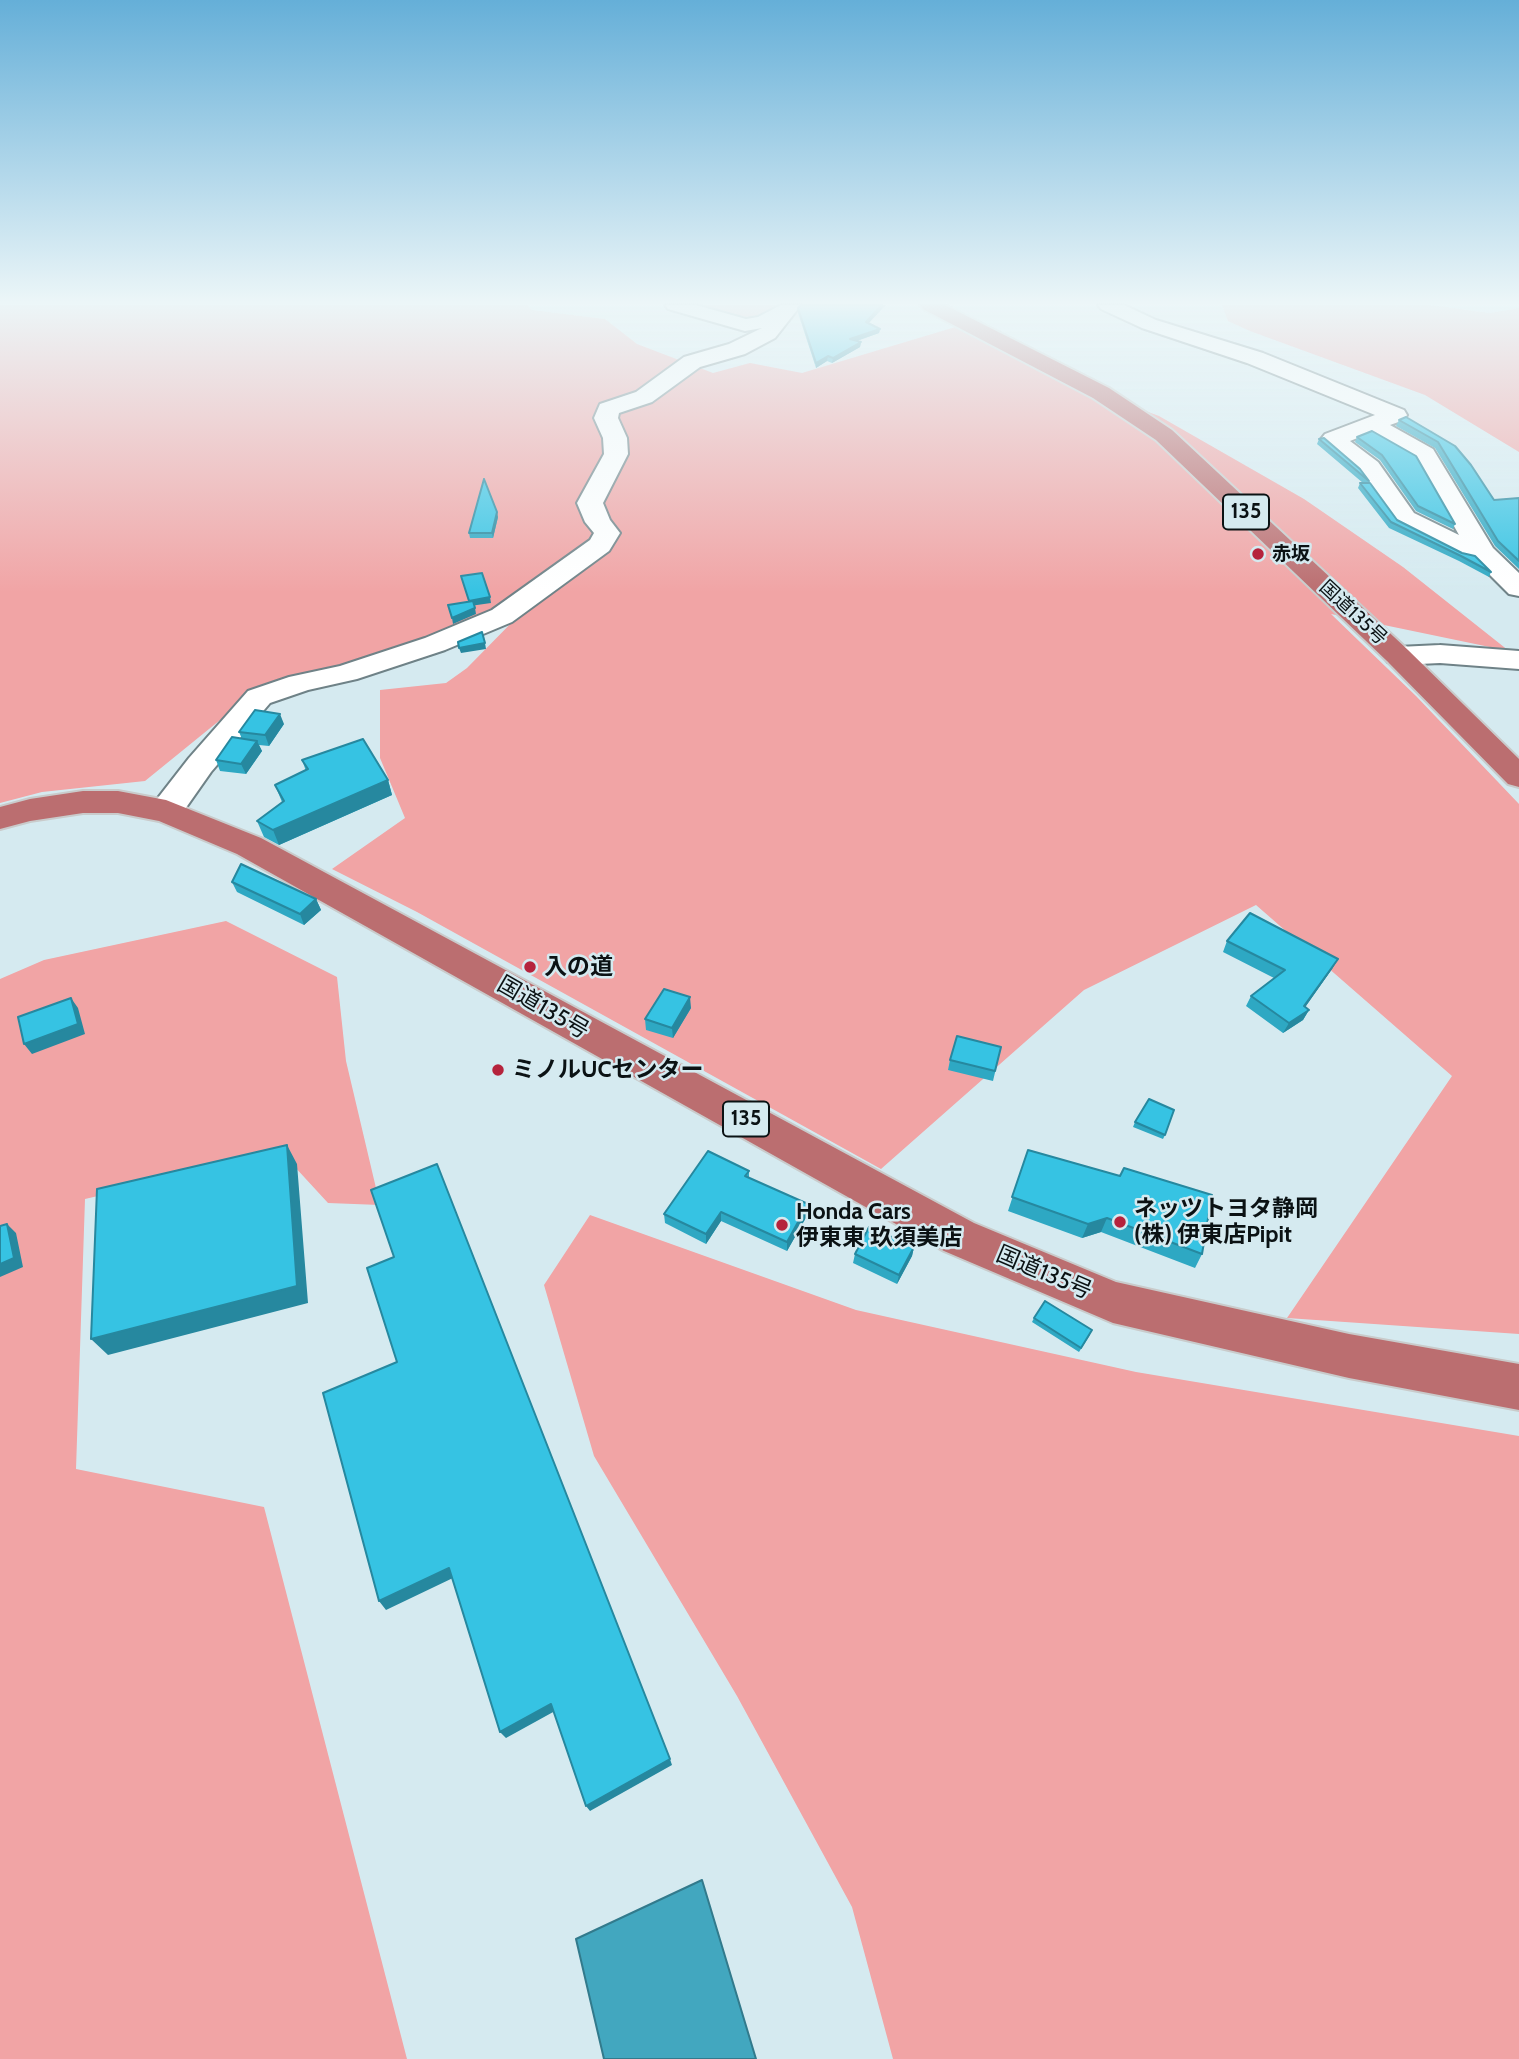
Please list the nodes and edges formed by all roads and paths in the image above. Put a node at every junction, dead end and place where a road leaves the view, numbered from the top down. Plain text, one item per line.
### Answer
1 (632, 401) edge
2 (1113, 401) edge
3 (1362, 401) edge
4 (1371, 424) junction
5 (1482, 552) junction
6 (1519, 588) edge
7 (1398, 656) junction
8 (1519, 660) edge
9 (1519, 777) edge
10 (166, 811) junction
11 (0, 818) edge
12 (1519, 1387) edge

1 - 10 street
2 - 7 highway, 国道135号 / 135
3 - 4 street
4 - 5 street
4 - 5 street
5 - 6 street
7 - 8 street
7 - 9 highway, 国道135号 / 135
10 - 11 highway, 国道135号 / 135
10 - 12 highway, 国道135号 / 135

